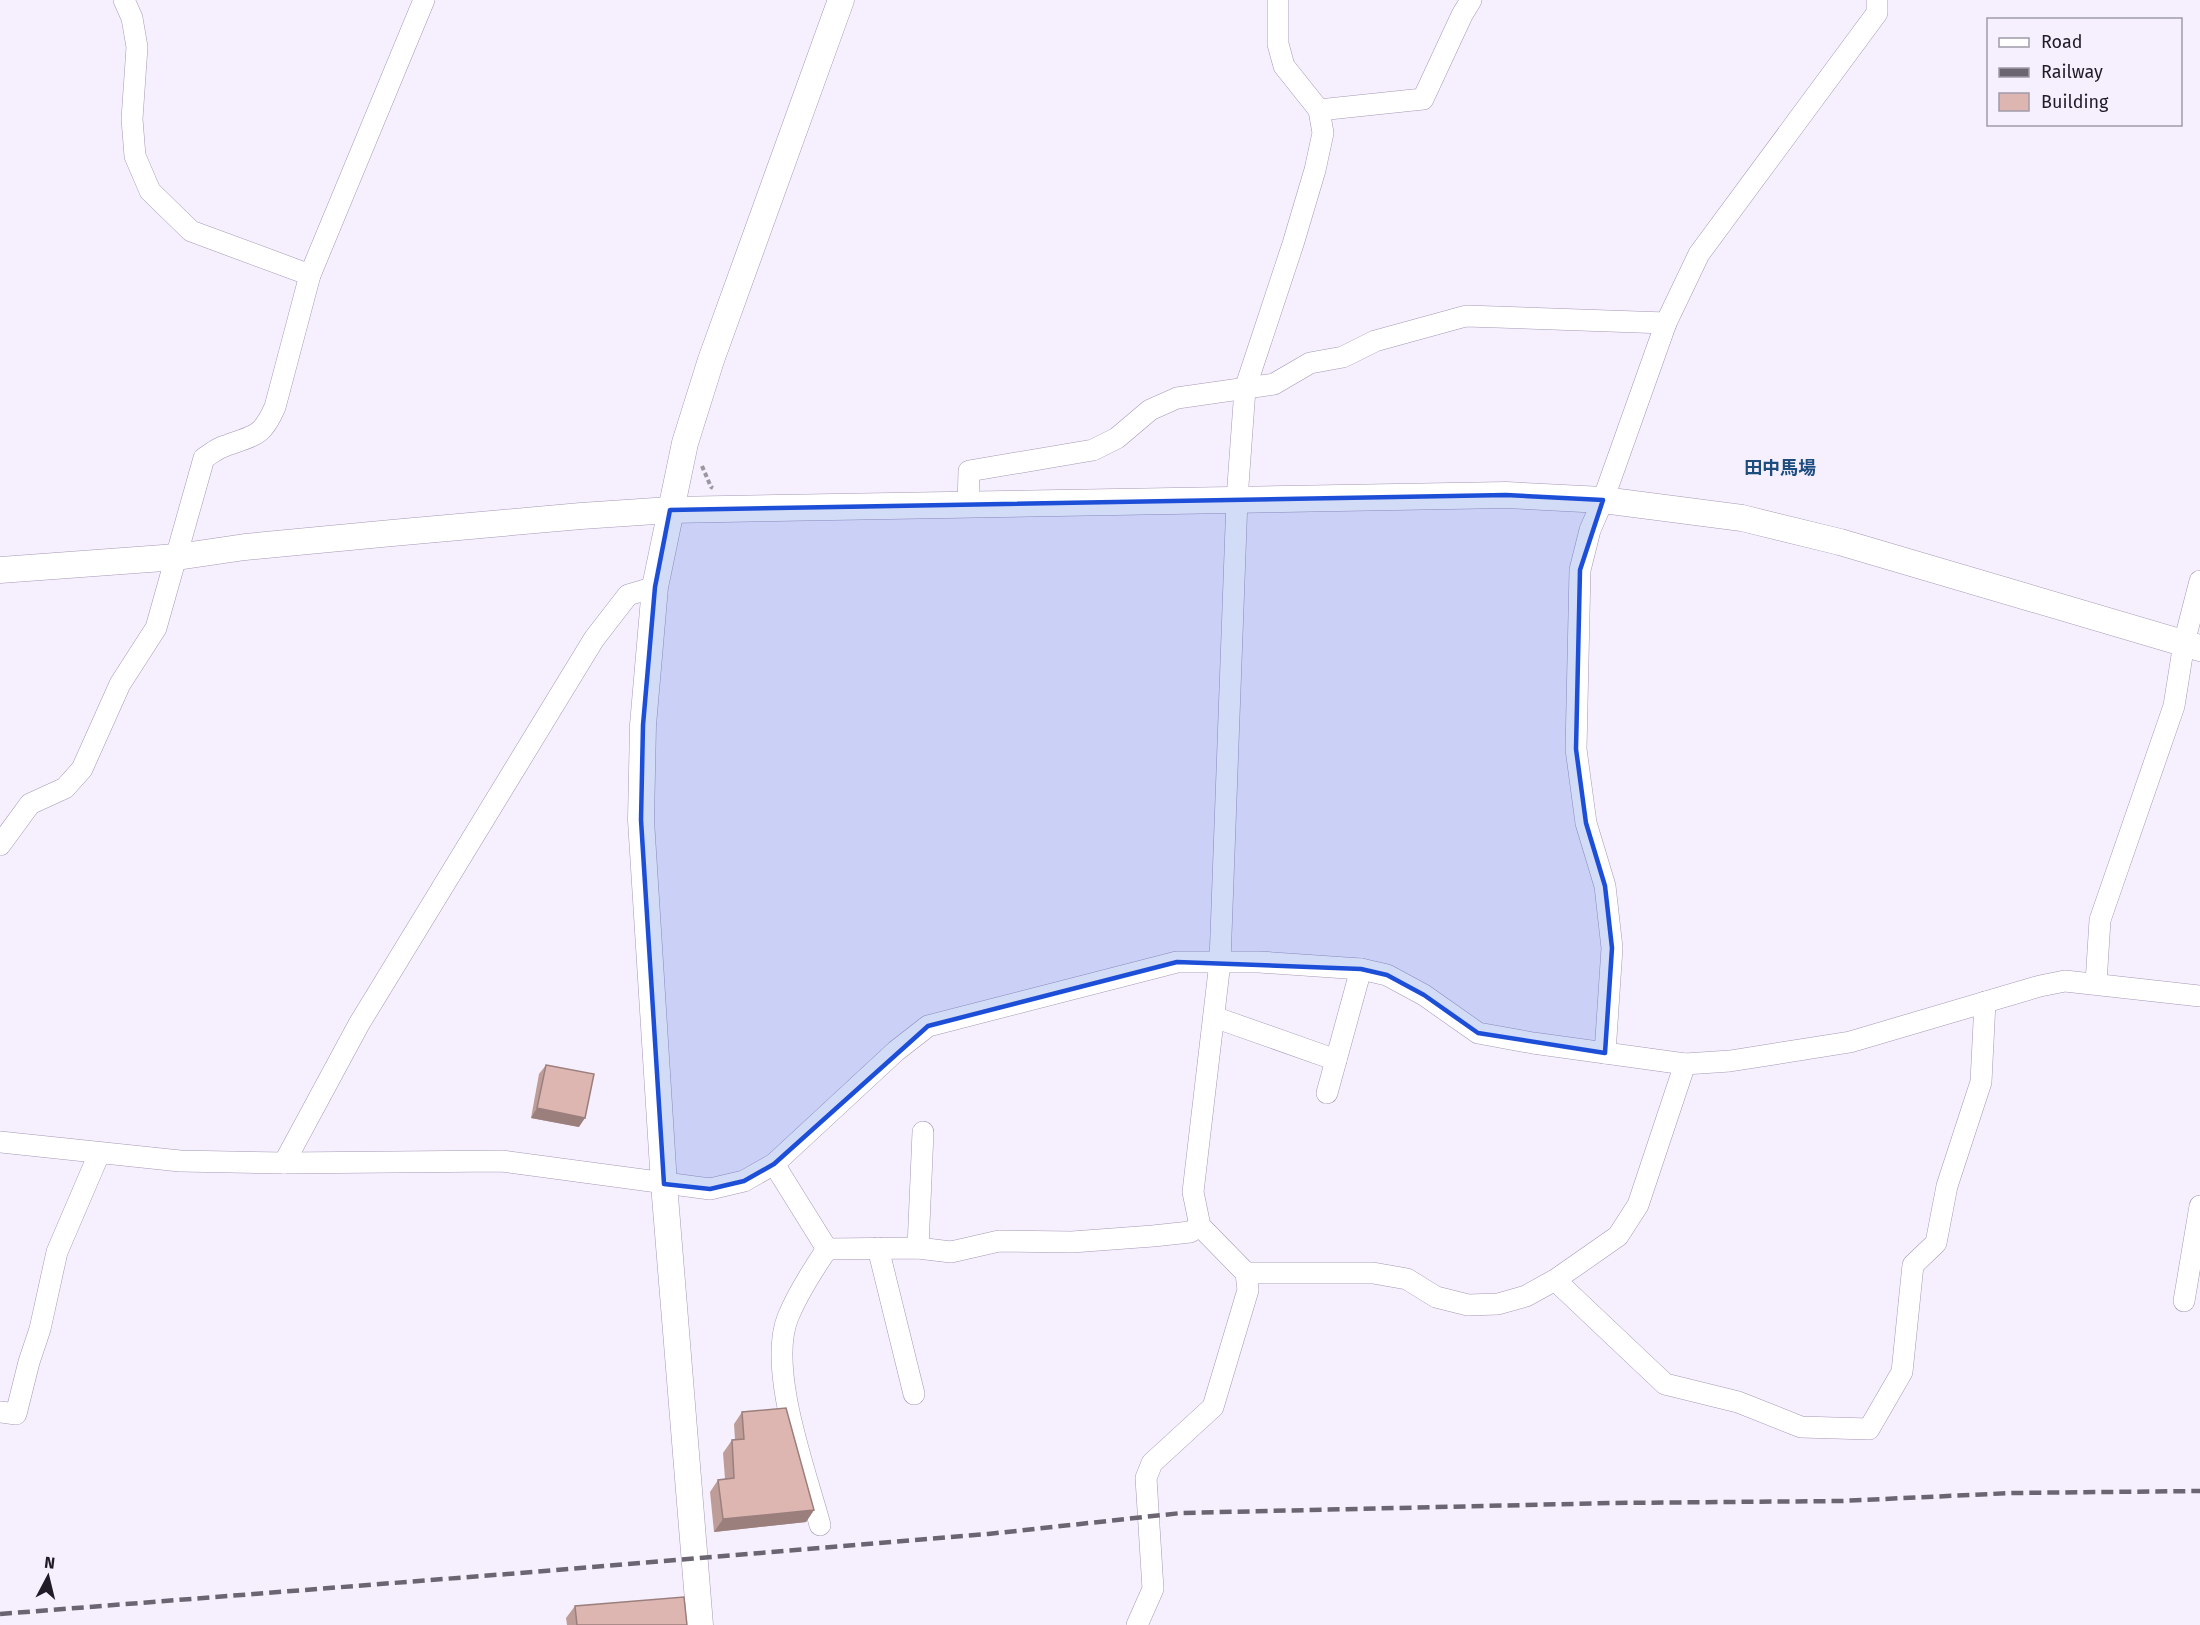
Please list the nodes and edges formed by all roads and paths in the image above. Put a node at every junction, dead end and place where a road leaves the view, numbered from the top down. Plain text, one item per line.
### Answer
1 (124, 0) edge
2 (424, 0) edge
3 (841, 0) edge
4 (1278, 0) edge
5 (1471, 0) edge
6 (1877, 0) edge
7 (1319, 110) junction
8 (310, 275) junction
9 (1666, 322) junction
10 (1245, 389) junction
11 (701, 462) dead end
12 (721, 491) dead end
13 (1237, 499) junction
14 (1603, 500) junction
15 (968, 504) junction
16 (670, 510) junction
17 (177, 557) junction
18 (0, 570) edge
19 (2200, 581) edge
20 (655, 587) junction
21 (2192, 645) edge
22 (0, 845) edge
23 (1220, 962) junction
24 (1361, 969) junction
25 (2096, 983) junction
26 (2200, 996) edge
27 (1985, 1002) junction
28 (1214, 1017) junction
29 (1605, 1053) junction
30 (1336, 1060) junction
31 (1685, 1064) junction
32 (1327, 1093) dead end
33 (923, 1132) dead end
34 (0, 1142) edge
35 (99, 1154) junction
36 (284, 1163) junction
37 (774, 1164) junction
38 (664, 1184) junction
39 (2200, 1206) edge
40 (1200, 1226) junction
41 (878, 1248) junction
42 (918, 1248) junction
43 (827, 1249) junction
44 (1246, 1273) junction
45 (1555, 1280) junction
46 (2184, 1301) dead end
47 (914, 1394) dead end
48 (0, 1412) edge
49 (820, 1525) dead end
50 (700, 1625) edge
51 (1137, 1625) edge

1 - 8 street
2 - 8 street
3 - 16 street
4 - 7 street
5 - 7 street
6 - 9 street
7 - 10 street
8 - 17 street
9 - 10 street
9 - 14 street
10 - 13 street
10 - 15 street
11 - 12 path
13 - 14 street
13 - 15 street
13 - 23 street
14 - 21 street
14 - 29 street
15 - 16 street
16 - 17 street
16 - 20 street
17 - 18 street
17 - 22 street
19 - 21 street
20 - 36 street
20 - 38 street
21 - 25 street
23 - 24 street
23 - 28 street
23 - 37 street
24 - 29 street
24 - 30 street
25 - 26 street
25 - 27 street
27 - 31 street
27 - 45 street
28 - 30 street
28 - 40 street
29 - 31 street
30 - 32 street
31 - 45 street
33 - 42 street
34 - 35 street
35 - 36 street
35 - 48 street
36 - 38 street
37 - 38 street
37 - 43 street
38 - 50 street
39 - 46 street
40 - 42 street
40 - 44 street
41 - 42 street
41 - 43 street
41 - 47 street
43 - 49 street
44 - 45 street
44 - 51 street

